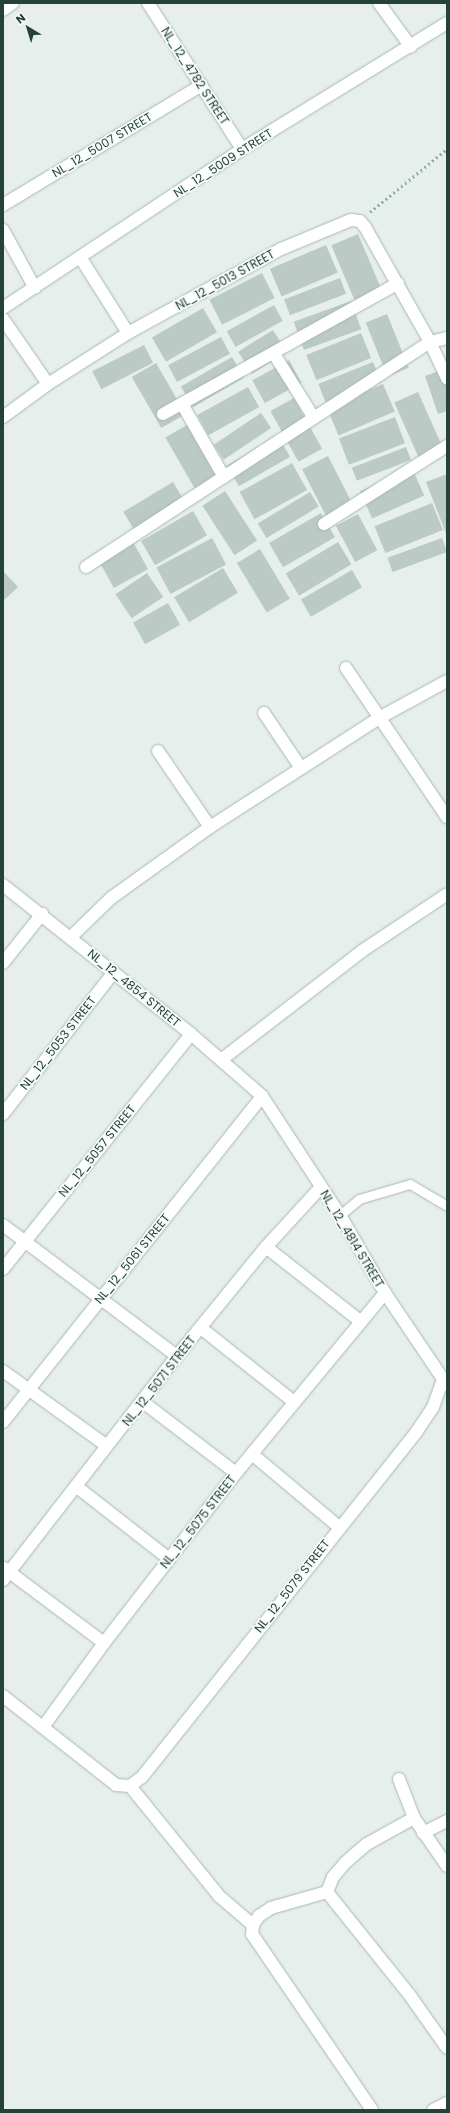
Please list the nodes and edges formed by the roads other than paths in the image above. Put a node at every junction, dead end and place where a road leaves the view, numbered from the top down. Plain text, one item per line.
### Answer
1 (13, 3) edge
2 (148, 3) edge
3 (379, 3) edge
4 (3, 10) edge
5 (447, 23) edge
6 (411, 47) junction
7 (202, 85) junction
8 (242, 149) junction
9 (3, 205) edge
10 (3, 230) edge
11 (80, 257) junction
12 (398, 283) junction
13 (34, 288) junction
14 (3, 308) edge
15 (3, 319) edge
16 (128, 333) junction
17 (447, 338) edge
18 (430, 342) junction
19 (274, 354) junction
20 (447, 378) edge
21 (48, 384) junction
22 (182, 404) junction
23 (163, 414) dead end
24 (3, 417) edge
25 (314, 418) junction
26 (447, 446) edge
27 (224, 477) junction
28 (324, 524) dead end
29 (86, 567) dead end
30 (346, 668) dead end
31 (447, 681) edge
32 (264, 713) dead end
33 (379, 718) junction
34 (158, 751) dead end
35 (301, 768) junction
36 (447, 817) edge
37 (210, 827) junction
38 (3, 885) edge
39 (447, 894) edge
40 (42, 914) junction
41 (71, 937) junction
42 (3, 963) edge
43 (114, 972) junction
44 (191, 1034) junction
45 (221, 1060) junction
46 (262, 1096) junction
47 (3, 1114) edge
48 (321, 1187) junction
49 (447, 1206) edge
50 (340, 1215) junction
51 (3, 1225) edge
52 (24, 1242) junction
53 (266, 1247) junction
54 (3, 1269) edge
55 (385, 1293) junction
56 (101, 1298) junction
57 (360, 1321) junction
58 (201, 1328) junction
59 (177, 1356) junction
60 (3, 1371) edge
61 (445, 1382) edge
62 (28, 1389) junction
63 (143, 1402) junction
64 (294, 1402) junction
65 (3, 1422) edge
66 (107, 1446) junction
67 (252, 1454) junction
68 (236, 1473) junction
69 (77, 1487) junction
70 (339, 1527) junction
71 (169, 1559) junction
72 (5, 1573) edge
73 (104, 1643) junction
74 (3, 1696) edge
75 (43, 1727) junction
76 (399, 1779) dead end
77 (130, 1786) junction
78 (414, 1818) junction
79 (447, 1821) edge
80 (423, 1833) junction
81 (447, 1866) edge
82 (327, 1892) junction
83 (253, 1925) junction
84 (447, 2048) edge
85 (447, 2103) edge
86 (372, 2110) edge
87 (433, 2110) edge

1 - 4 street
2 - 7 street, NL_12_4782 STREET
3 - 6 street
5 - 6 street, NL_12_5009 STREET
6 - 8 street, NL_12_5009 STREET
7 - 8 street, NL_12_4782 STREET
7 - 9 street, NL_12_5007 STREET
8 - 11 street, NL_12_5009 STREET
10 - 13 street
11 - 13 street, NL_12_5009 STREET
11 - 16 street
12 - 16 street, NL_12_5013 STREET
12 - 18 street
12 - 19 street
13 - 14 street, NL_12_5009 STREET
15 - 21 street
16 - 21 street, NL_12_5013 STREET
17 - 18 street
18 - 20 street
18 - 25 street
19 - 22 street
19 - 25 street
21 - 24 street, NL_12_5013 STREET
22 - 23 street
22 - 27 street
25 - 27 street
26 - 28 street
27 - 29 street
30 - 33 street
31 - 33 street
32 - 35 street
33 - 35 street
33 - 36 street
34 - 37 street
35 - 37 street
37 - 41 street
38 - 40 street, NL_12_4854 STREET
39 - 45 street
40 - 41 street, NL_12_4854 STREET
40 - 42 street
41 - 43 street, NL_12_4854 STREET
43 - 44 street, NL_12_4854 STREET
43 - 47 street, NL_12_5053 STREET
44 - 45 street, NL_12_4854 STREET
44 - 52 street, NL_12_5057 STREET
45 - 46 street, NL_12_4854 STREET
46 - 48 street, NL_12_4814 STREET
46 - 56 street, NL_12_5061 STREET
48 - 50 street, NL_12_4814 STREET
48 - 53 street, NL_12_5071 STREET
49 - 50 lane
50 - 55 street, NL_12_4814 STREET
51 - 52 street
52 - 54 street, NL_12_5057 STREET
52 - 56 street
53 - 57 street
53 - 58 street, NL_12_5071 STREET
55 - 57 street, NL_12_5075 STREET
55 - 61 street, NL_12_4814 STREET
56 - 59 street
56 - 62 street, NL_12_5061 STREET
57 - 64 street, NL_12_5075 STREET
58 - 59 street, NL_12_5071 STREET
58 - 64 street
59 - 63 street, NL_12_5071 STREET
60 - 62 street
61 - 70 street, NL_12_5079 STREET
62 - 65 street, NL_12_5061 STREET
62 - 66 street
63 - 66 street, NL_12_5071 STREET
63 - 68 street
64 - 67 street, NL_12_5075 STREET
66 - 69 street, NL_12_5071 STREET
67 - 68 street, NL_12_5075 STREET
67 - 70 street
68 - 71 street, NL_12_5075 STREET
69 - 71 street
69 - 72 street, NL_12_5071 STREET
70 - 77 street, NL_12_5079 STREET
71 - 73 street, NL_12_5075 STREET
72 - 73 street
73 - 75 street, NL_12_5075 STREET
74 - 75 street
75 - 77 street
76 - 78 street
77 - 83 street
78 - 80 street
78 - 82 street
79 - 80 street
80 - 81 street
82 - 83 street
82 - 84 street
83 - 86 street
85 - 87 street

